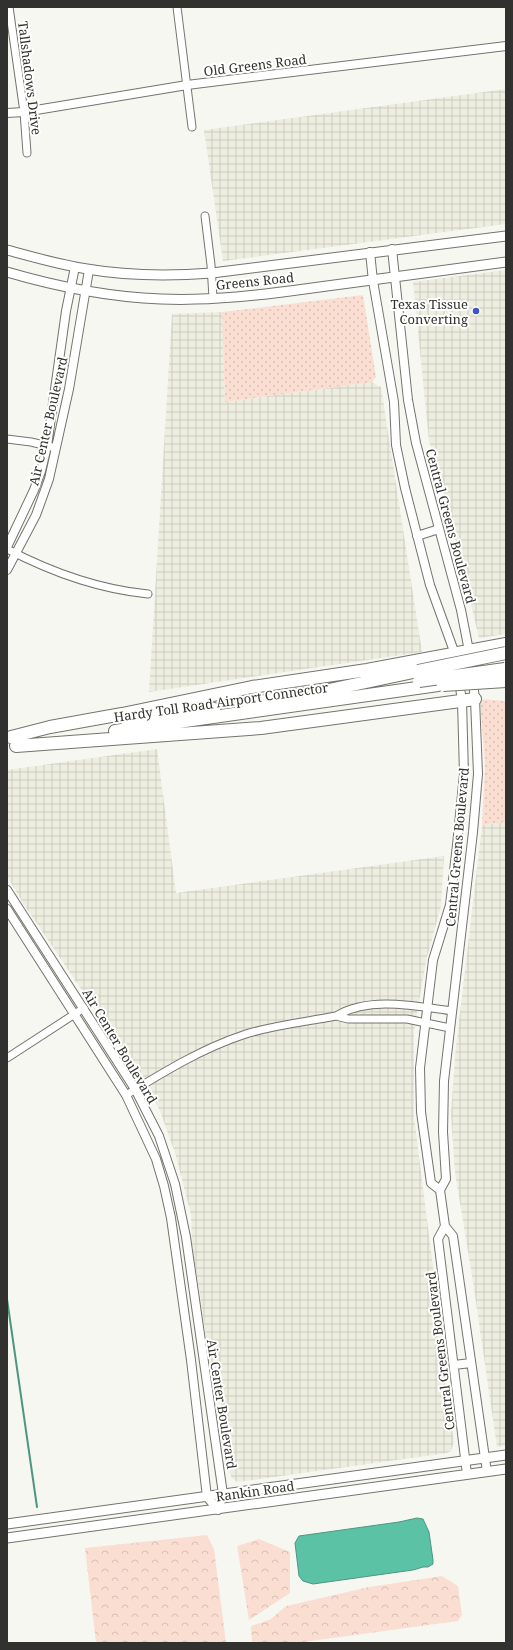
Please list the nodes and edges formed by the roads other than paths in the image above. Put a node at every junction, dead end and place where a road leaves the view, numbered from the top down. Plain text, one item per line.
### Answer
1 (9, 7) edge
2 (177, 7) edge
3 (506, 46) edge
4 (187, 85) junction
5 (24, 112) junction
6 (7, 113) edge
7 (192, 127) dead end
8 (27, 153) dead end
9 (205, 216) dead end
10 (506, 236) edge
11 (392, 249) junction
12 (7, 250) edge
13 (370, 252) junction
14 (506, 262) edge
15 (75, 267) junction
16 (88, 270) junction
17 (7, 272) edge
18 (212, 273) junction
19 (395, 277) junction
20 (374, 281) junction
21 (71, 289) junction
22 (85, 291) junction
23 (213, 298) junction
24 (408, 400) junction
25 (394, 402) junction
26 (7, 439) edge
27 (47, 446) junction
28 (56, 448) junction
29 (439, 529) junction
30 (417, 536) junction
31 (7, 548) edge
32 (16, 553) junction
33 (7, 570) edge
34 (148, 594) dead end
35 (506, 644) edge
36 (469, 651) junction
37 (506, 653) edge
38 (455, 654) junction
39 (506, 674) edge
40 (419, 680) junction
41 (475, 699) junction
42 (462, 701) junction
43 (10, 742) edge
44 (464, 774) junction
45 (478, 774) junction
46 (7, 890) edge
47 (7, 909) edge
48 (41, 943) junction
49 (33, 950) junction
50 (84, 1008) junction
51 (428, 1008) junction
52 (452, 1011) junction
53 (75, 1014) junction
54 (336, 1016) junction
55 (426, 1023) junction
56 (450, 1028) junction
57 (7, 1058) edge
58 (135, 1089) junction
59 (126, 1095) junction
60 (175, 1184) junction
61 (164, 1186) junction
62 (440, 1190) junction
63 (445, 1226) junction
64 (189, 1263) junction
65 (178, 1265) junction
66 (471, 1363) junction
67 (454, 1365) junction
68 (205, 1376) junction
69 (192, 1377) junction
70 (506, 1455) edge
71 (486, 1458) junction
72 (465, 1460) junction
73 (506, 1469) edge
74 (487, 1472) junction
75 (467, 1474) junction
76 (223, 1494) junction
77 (207, 1497) junction
78 (218, 1510) junction
79 (67, 1516) junction
80 (7, 1524) edge
81 (68, 1530) junction
82 (7, 1538) edge

1 - 5 street, Tallshadows Drive
2 - 4 street
3 - 4 street, Old Greens Road
4 - 5 street, Old Greens Road
4 - 7 street
5 - 6 street, Old Greens Road
5 - 8 street, Tallshadows Drive
9 - 18 street
10 - 11 main road, Greens Road
11 - 13 main road, Greens Road
11 - 19 street, Central Greens Boulevard
12 - 15 main road, Greens Road
13 - 18 main road, Greens Road
13 - 20 street, Central Greens Boulevard
14 - 19 main road, Greens Road
15 - 16 main road, Greens Road
15 - 21 street, Air Center Boulevard
16 - 18 main road, Greens Road
16 - 22 street, Air Center Boulevard
17 - 21 main road, Greens Road
18 - 23 street
19 - 20 main road, Greens Road
19 - 24 street, Central Greens Boulevard
20 - 23 main road, Greens Road
20 - 25 street, Central Greens Boulevard
21 - 22 main road, Greens Road
21 - 27 street, Air Center Boulevard
22 - 23 main road, Greens Road
22 - 28 street, Air Center Boulevard
24 - 25 street
24 - 29 street, Central Greens Boulevard
25 - 30 street, Central Greens Boulevard
26 - 27 street
27 - 28 street
27 - 31 street, Air Center Boulevard
28 - 32 street, Air Center Boulevard
29 - 30 street
29 - 36 street, Central Greens Boulevard
30 - 38 street, Central Greens Boulevard
31 - 32 street
32 - 33 street, Air Center Boulevard
32 - 34 street
35 - 36 highway
36 - 38 highway
36 - 41 street, Central Greens Boulevard
37 - 40 highway, bridge
38 - 42 street, Central Greens Boulevard
38 - 43 highway
39 - 40 highway, bridge
39 - 40 highway, Hardy Toll Road Airport Connector, bridge
40 - 43 highway, Hardy Toll Road Airport Connector
40 - 43 highway, Hardy Toll Road Airport Connector
41 - 42 highway
41 - 45 street, Central Greens Boulevard
42 - 43 highway
42 - 44 street, Central Greens Boulevard
44 - 45 street
44 - 51 street, Central Greens Boulevard
45 - 52 street, Central Greens Boulevard
46 - 48 street, Air Center Boulevard
47 - 49 street, Air Center Boulevard
48 - 49 street
48 - 50 street, Air Center Boulevard
49 - 53 street, Air Center Boulevard
50 - 53 street
50 - 58 street, Air Center Boulevard
51 - 52 street
51 - 54 street
51 - 55 street, Central Greens Boulevard
52 - 56 street, Central Greens Boulevard
53 - 57 street
53 - 59 street, Air Center Boulevard
54 - 55 street
54 - 58 street
55 - 56 street
55 - 62 street, Central Greens Boulevard
56 - 62 street, Central Greens Boulevard
58 - 59 street
58 - 60 street, Air Center Boulevard
59 - 61 street, Air Center Boulevard
60 - 61 street
60 - 64 street, Air Center Boulevard
61 - 65 street, Air Center Boulevard
62 - 63 street, Central Greens Boulevard
63 - 66 street, Central Greens Boulevard
63 - 67 street, Central Greens Boulevard
64 - 65 street
64 - 68 street, Air Center Boulevard
65 - 69 street, Air Center Boulevard
66 - 67 street
66 - 71 street, Central Greens Boulevard
67 - 72 street, Central Greens Boulevard
68 - 69 street
68 - 76 street, Air Center Boulevard
69 - 77 street, Air Center Boulevard
70 - 71 main road, Rankin Road
71 - 72 main road, Rankin Road
71 - 74 street, Central Greens Boulevard
72 - 75 street, Central Greens Boulevard
72 - 76 main road, Rankin Road
73 - 74 main road, Rankin Road
74 - 75 main road, Rankin Road
75 - 78 main road, Rankin Road
76 - 77 main road, Rankin Road
76 - 78 street, Air Center Boulevard
77 - 78 street
77 - 79 main road, Rankin Road
78 - 81 main road, Rankin Road
79 - 80 main road, Rankin Road
79 - 81 main road
81 - 82 main road, Rankin Road

